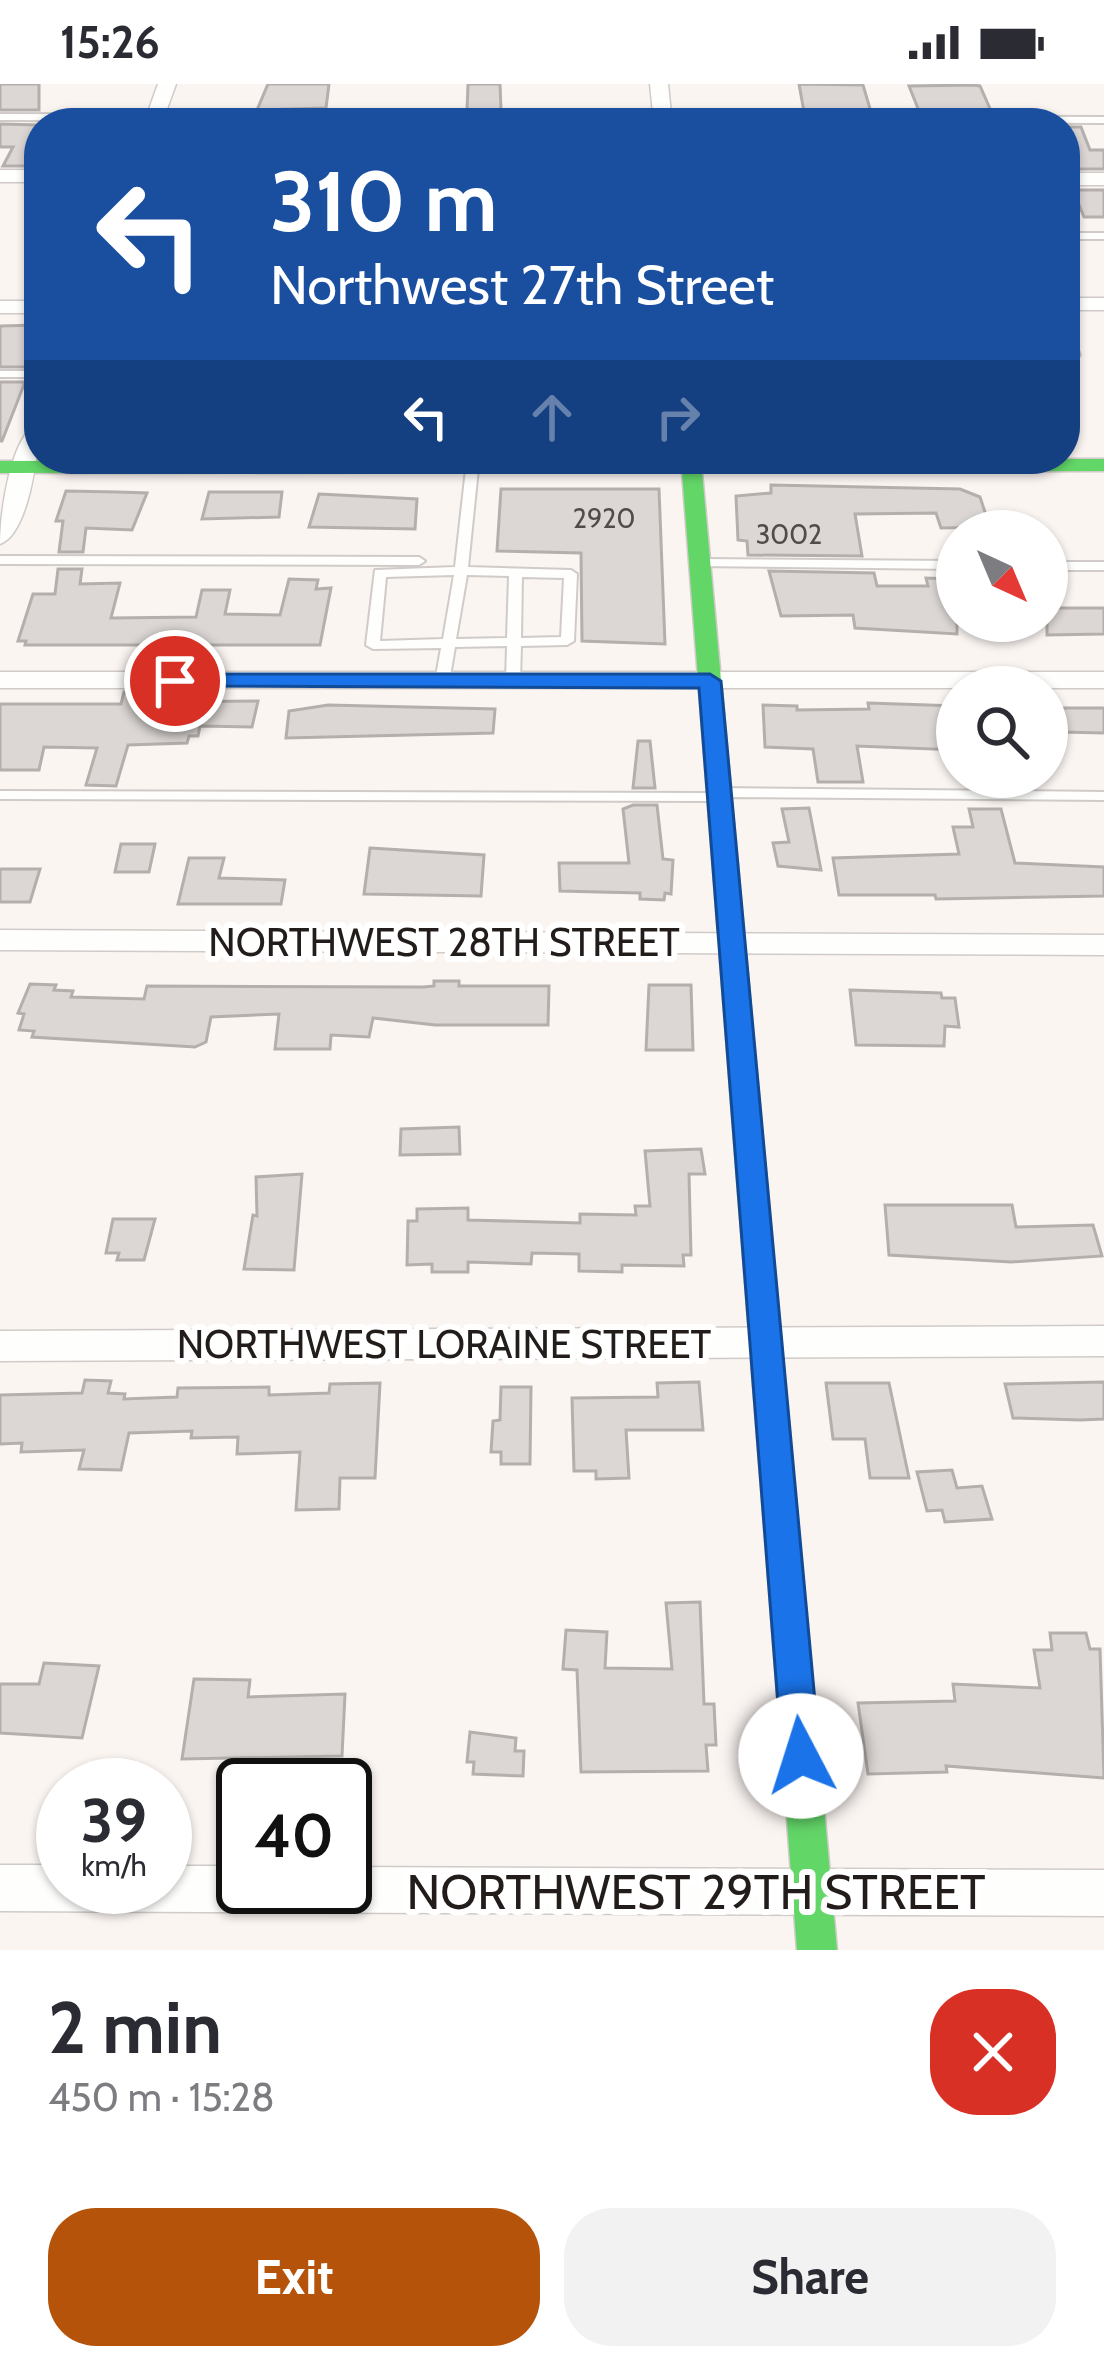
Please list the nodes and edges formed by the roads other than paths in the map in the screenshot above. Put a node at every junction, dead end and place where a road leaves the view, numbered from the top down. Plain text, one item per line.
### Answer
1 (12, 468) edge
2 (471, 474) edge
3 (692, 474) edge
4 (0, 536) edge
5 (0, 560) edge
6 (700, 563) junction
7 (936, 565) edge
8 (461, 566) junction
9 (1068, 566) edge
10 (1104, 566) edge
11 (516, 572) junction
12 (512, 642) junction
13 (447, 644) junction
14 (0, 680) edge
15 (1104, 680) edge
16 (513, 681) junction
17 (710, 681) junction
18 (442, 682) junction
19 (719, 794) junction
20 (0, 795) edge
21 (1104, 796) edge
22 (0, 940) edge
23 (732, 943) junction
24 (1104, 945) edge
25 (1104, 1341) edge
26 (766, 1342) junction
27 (0, 1346) edge
28 (0, 1888) edge
29 (1104, 1893) edge
30 (813, 1894) junction
31 (818, 1950) edge

1 - 4 street
2 - 8 lane
3 - 6 street
5 - 8 lane
6 - 7 lane
6 - 17 street
8 - 11 lane
8 - 13 lane
8 - 13 lane
9 - 10 lane
11 - 12 lane
11 - 12 lane
12 - 13 lane
12 - 16 lane
13 - 18 lane
14 - 18 street
15 - 17 street
16 - 17 street
16 - 18 street
17 - 19 street
19 - 20 lane
19 - 21 lane
19 - 23 street
22 - 23 street, NORTHWEST 28TH STREET
23 - 24 street, NORTHWEST 28TH STREET
23 - 26 street
25 - 26 street, NORTHWEST LORAINE STREET
26 - 27 street, NORTHWEST LORAINE STREET
26 - 30 street
28 - 30 street, NORTHWEST 29TH STREET
29 - 30 street, NORTHWEST 29TH STREET
30 - 31 street

